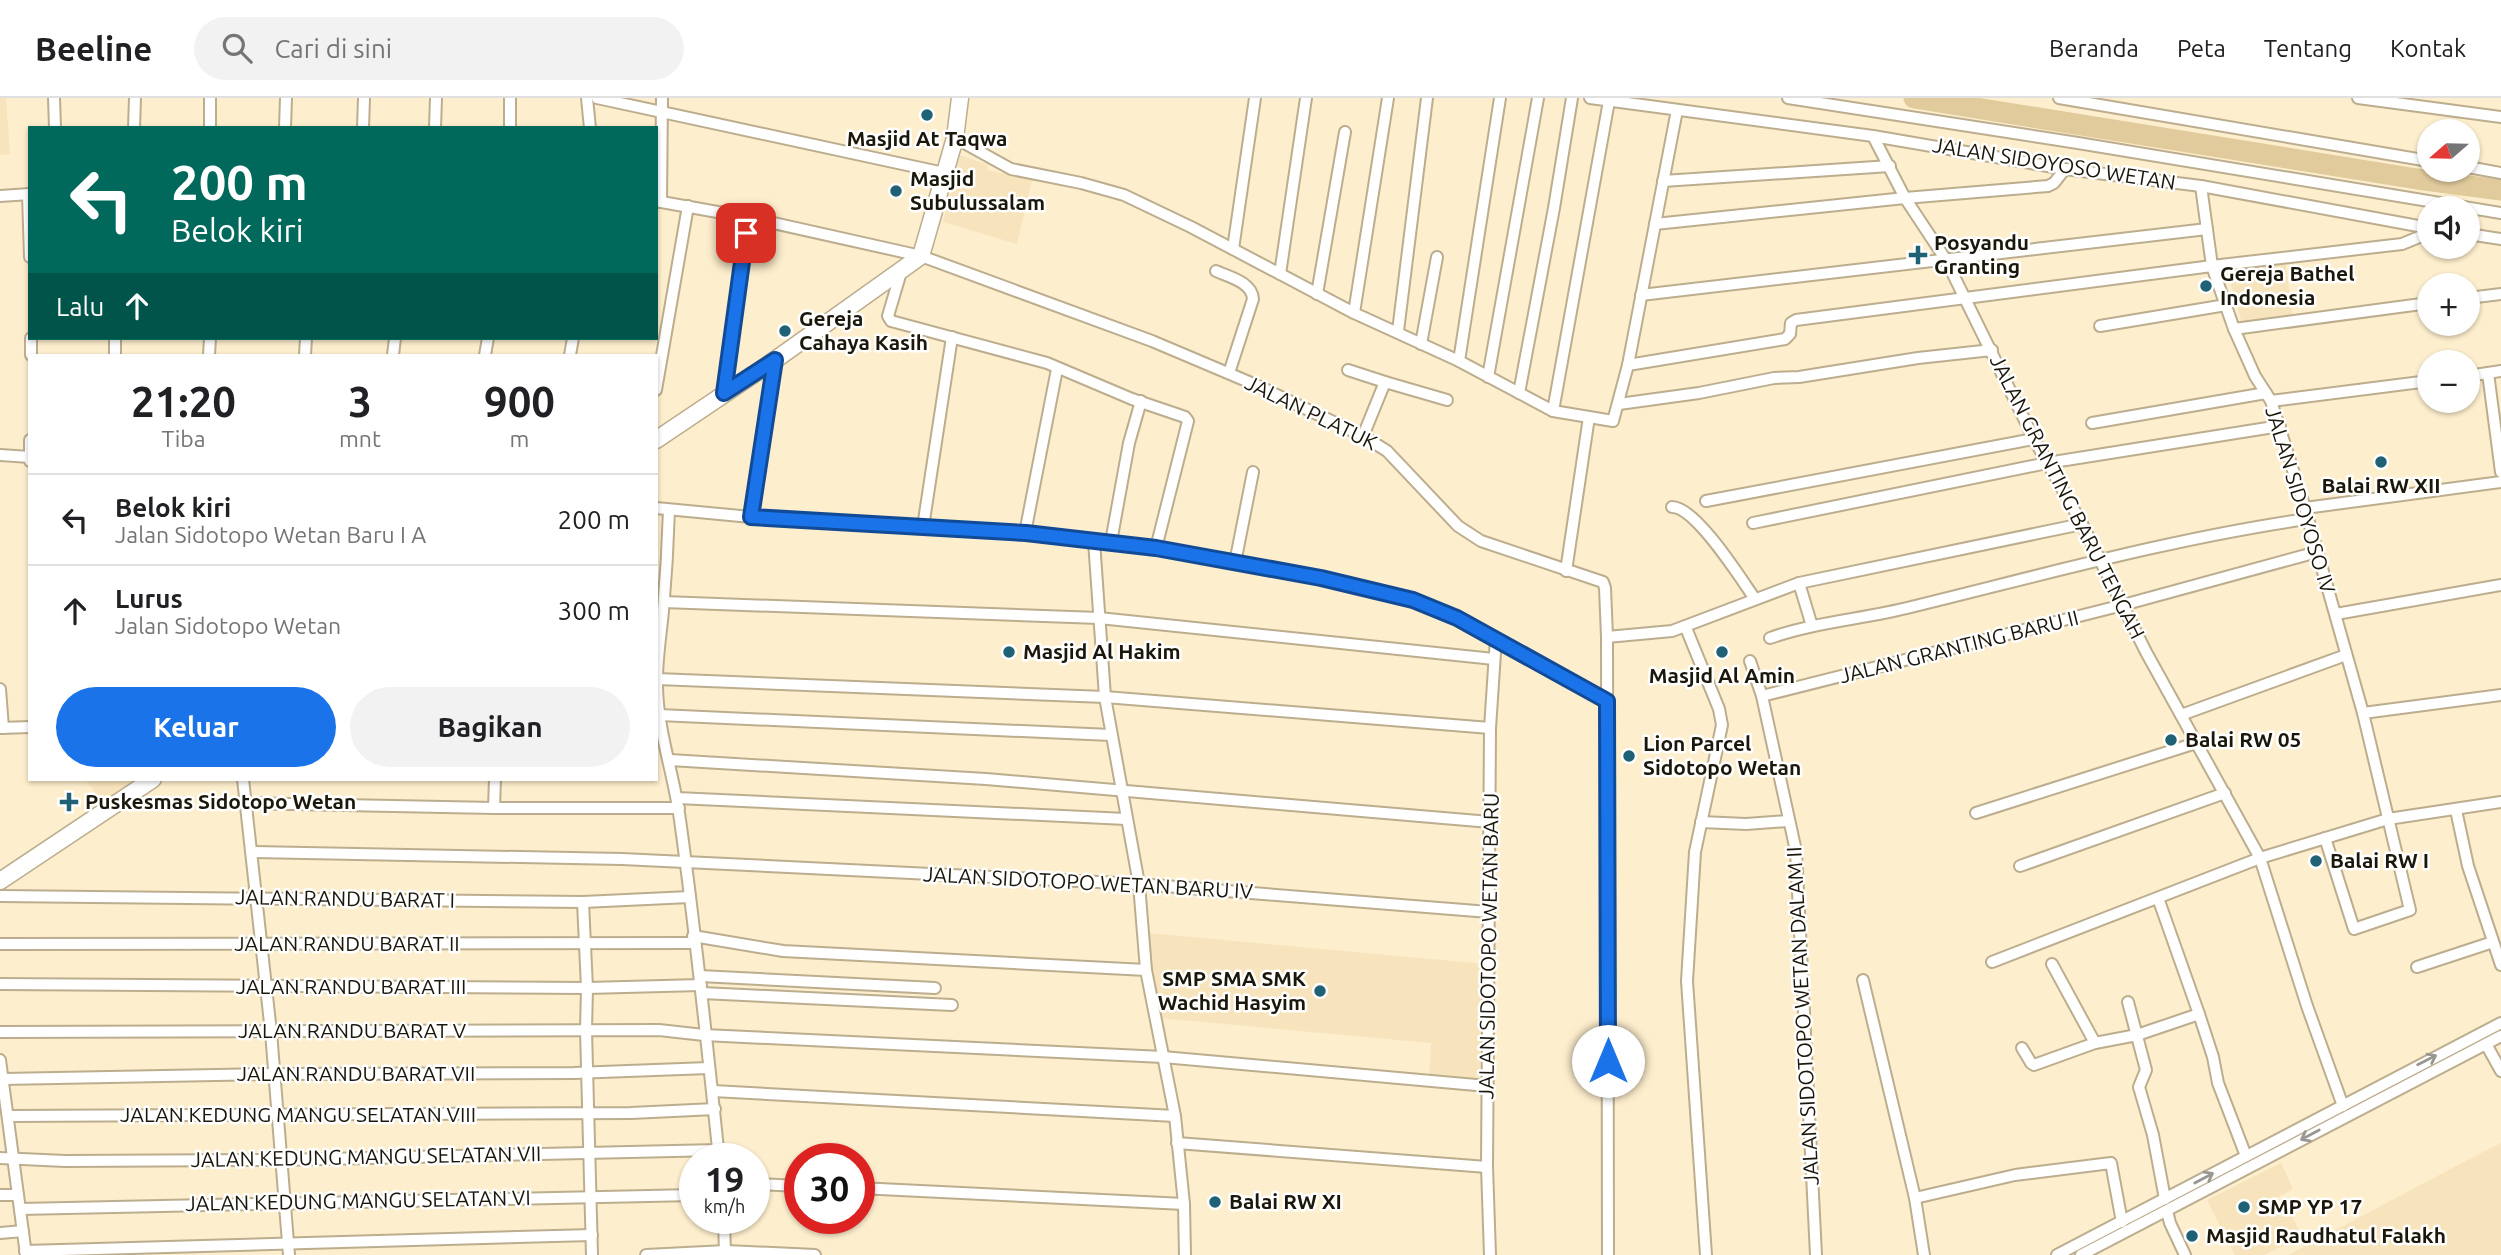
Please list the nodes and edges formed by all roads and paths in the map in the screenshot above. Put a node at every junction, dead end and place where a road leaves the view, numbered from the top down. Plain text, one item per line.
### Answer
1 (54, 98) edge
2 (135, 98) edge
3 (210, 98) edge
4 (286, 98) edge
5 (364, 98) edge
6 (436, 98) edge
7 (510, 98) edge
8 (587, 98) edge
9 (597, 98) edge
10 (662, 98) edge
11 (960, 98) edge
12 (1255, 98) edge
13 (1306, 98) edge
14 (1388, 98) edge
15 (1427, 98) edge
16 (1500, 98) edge
17 (1538, 98) edge
18 (1572, 98) edge
19 (1590, 98) edge
20 (1788, 98) edge
21 (2059, 98) edge
22 (2358, 98) edge
23 (1609, 101) junction
24 (1677, 110) junction
25 (663, 111) junction
26 (2501, 117) edge
27 (55, 126) edge
28 (134, 126) edge
29 (210, 126) edge
30 (285, 126) edge
31 (363, 126) edge
32 (435, 126) edge
33 (510, 126) edge
34 (590, 126) edge
35 (1345, 132) dead end
36 (1873, 136) junction
37 (955, 138) junction
38 (2417, 159) edge
39 (1890, 166) junction
40 (2065, 169) junction
41 (2480, 169) edge
42 (944, 173) junction
43 (2501, 173) edge
44 (1663, 181) junction
45 (2201, 186) junction
46 (28, 194) edge
47 (0, 196) edge
48 (1905, 198) junction
49 (658, 201) edge
50 (688, 206) junction
51 (2501, 213) edge
52 (1655, 224) junction
53 (2207, 229) junction
54 (2417, 229) edge
55 (746, 233) dead end
56 (2480, 236) edge
57 (2417, 237) edge
58 (2501, 239) edge
59 (1233, 249) junction
60 (921, 256) junction
61 (1437, 257) dead end
62 (1945, 260) junction
63 (2212, 266) junction
64 (1216, 271) dead end
65 (901, 272) junction
66 (1280, 274) junction
67 (1317, 294) junction
68 (2501, 294) edge
69 (1642, 295) junction
70 (2480, 297) edge
71 (1964, 299) junction
72 (2226, 305) junction
73 (2417, 305) edge
74 (1354, 313) junction
75 (2100, 326) dead end
76 (2234, 329) junction
77 (1398, 331) junction
78 (952, 337) junction
79 (1421, 344) junction
80 (1992, 351) junction
81 (775, 360) junction
82 (1459, 361) junction
83 (1628, 365) junction
84 (1057, 369) junction
85 (1348, 370) dead end
86 (2501, 371) edge
87 (1229, 373) junction
88 (2488, 373) junction
89 (2480, 374) edge
90 (1488, 377) junction
91 (658, 378) edge
92 (1385, 382) junction
93 (2417, 382) edge
94 (724, 393) junction
95 (1519, 393) junction
96 (2268, 397) junction
97 (1447, 400) dead end
98 (1141, 401) junction
99 (1619, 404) junction
100 (1553, 411) junction
101 (1590, 417) junction
102 (2092, 423) dead end
103 (2280, 426) junction
104 (1363, 436) junction
105 (658, 439) edge
106 (2034, 439) junction
107 (0, 455) edge
108 (28, 458) edge
109 (2047, 463) junction
110 (1253, 472) dead end
111 (2501, 472) edge
112 (2501, 481) edge
113 (1706, 501) dead end
114 (1672, 507) dead end
115 (658, 509) edge
116 (669, 510) junction
117 (2306, 513) junction
118 (751, 517) junction
119 (1752, 523) dead end
120 (2082, 524) junction
121 (923, 527) junction
122 (1026, 533) junction
123 (1094, 541) junction
124 (1111, 542) junction
125 (1156, 548) junction
126 (2317, 552) junction
127 (2102, 561) junction
128 (1235, 563) junction
129 (1566, 571) junction
130 (1799, 583) junction
131 (2501, 585) edge
132 (1755, 599) junction
133 (664, 602) junction
134 (2123, 605) junction
135 (2336, 614) junction
136 (1098, 618) junction
137 (1812, 626) junction
138 (1686, 628) junction
139 (1607, 637) junction
140 (1496, 638) junction
141 (1770, 638) dead end
142 (2346, 655) junction
143 (1494, 659) junction
144 (1750, 661) dead end
145 (658, 668) edge
146 (658, 679) edge
147 (0, 689) edge
148 (2501, 695) edge
149 (1105, 696) junction
150 (1762, 696) junction
151 (658, 697) edge
152 (1607, 701) junction
153 (2363, 713) junction
154 (659, 715) junction
155 (2181, 715) junction
156 (28, 727) edge
157 (1490, 727) junction
158 (1, 728) edge
159 (1111, 735) junction
160 (659, 737) edge
161 (2196, 743) junction
162 (670, 760) junction
163 (150, 781) edge
164 (243, 781) edge
165 (495, 781) edge
166 (1123, 792) junction
167 (2225, 793) junction
168 (2501, 802) edge
169 (246, 803) junction
170 (678, 803) junction
171 (494, 808) junction
172 (2456, 810) junction
173 (1976, 813) dead end
174 (1126, 819) junction
175 (2388, 820) junction
176 (1788, 821) junction
177 (1490, 822) junction
178 (1701, 822) junction
179 (2325, 838) junction
180 (252, 852) junction
181 (2260, 858) junction
182 (686, 862) junction
183 (2020, 866) dead end
184 (0, 881) edge
185 (1139, 884) junction
186 (0, 895) edge
187 (690, 897) junction
188 (257, 898) junction
189 (2158, 898) junction
190 (583, 902) junction
191 (1489, 912) junction
192 (694, 940) junction
193 (2493, 942) junction
194 (585, 943) junction
195 (0, 944) edge
196 (262, 945) junction
197 (1992, 962) dead end
198 (2052, 964) dead end
199 (2501, 965) edge
200 (2417, 967) dead end
201 (1146, 970) junction
202 (1863, 980) dead end
203 (0, 984) edge
204 (701, 984) junction
205 (266, 986) junction
206 (587, 988) junction
207 (935, 988) dead end
208 (2128, 1002) dead end
209 (952, 1005) dead end
210 (2199, 1014) junction
211 (2501, 1023) edge
212 (586, 1030) junction
213 (0, 1032) edge
214 (271, 1032) junction
215 (704, 1035) junction
216 (2137, 1035) junction
217 (2501, 1036) edge
218 (2095, 1043) junction
219 (2486, 1044) junction
220 (2022, 1048) dead end
221 (1163, 1057) junction
222 (0, 1060) edge
223 (709, 1069) junction
224 (2501, 1071) edge
225 (587, 1072) junction
226 (273, 1074) junction
227 (2407, 1077) junction
228 (3, 1079) junction
229 (1487, 1086) junction
230 (713, 1091) junction
231 (2, 1093) edge
232 (2343, 1106) junction
233 (715, 1109) junction
234 (588, 1114) junction
235 (8, 1115) junction
236 (277, 1116) junction
237 (1174, 1116) junction
238 (718, 1143) edge
239 (1177, 1143) junction
240 (588, 1153) junction
241 (679, 1154) edge
242 (2246, 1156) junction
243 (0, 1158) edge
244 (14, 1159) junction
245 (280, 1160) junction
246 (1487, 1167) junction
247 (875, 1189) edge
248 (0, 1195) edge
249 (18, 1195) junction
250 (679, 1195) edge
251 (590, 1196) junction
252 (1915, 1198) junction
253 (2165, 1199) junction
254 (285, 1202) junction
255 (1184, 1203) junction
256 (20, 1209) junction
257 (2168, 1211) junction
258 (2122, 1222) junction
259 (23, 1231) junction
260 (0, 1233) edge
261 (725, 1234) edge
262 (592, 1235) junction
263 (288, 1249) edge
264 (25, 1253) edge
265 (726, 1253) edge
266 (592, 1255) edge
267 (646, 1255) edge
268 (815, 1255) edge
269 (1185, 1255) edge
270 (1490, 1255) edge
271 (1608, 1255) edge
272 (1706, 1255) edge
273 (1816, 1255) edge
274 (1924, 1255) edge
275 (2057, 1255) edge
276 (2081, 1255) edge
277 (2185, 1255) edge

1 - 27 street
2 - 28 street
3 - 29 street
4 - 30 street
5 - 31 street
6 - 32 street
7 - 33 street
8 - 34 street
9 - 25 street
10 - 25 street
11 - 37 street
12 - 59 street
13 - 66 street
14 - 74 street
15 - 77 street
16 - 82 street
17 - 90 street
18 - 95 street
19 - 23 street, JALAN SIDOYOSO WETAN
20 - 51 street
21 - 38 street
22 - 26 street
23 - 24 street, JALAN SIDOYOSO WETAN
23 - 100 street
24 - 36 street, JALAN SIDOYOSO WETAN
24 - 44 street
25 - 42 street
25 - 49 street
35 - 67 street
36 - 39 street, JALAN GRANTING BARU TENGAH
36 - 40 street, JALAN SIDOYOSO WETAN
37 - 42 street
37 - 59 street
39 - 44 street
39 - 48 street, JALAN GRANTING BARU TENGAH
40 - 45 street, JALAN SIDOYOSO WETAN
40 - 48 street
41 - 43 street
42 - 60 street
44 - 52 street
45 - 53 street, JALAN SIDOYOSO IV
45 - 54 street, JALAN SIDOYOSO WETAN
46 - 47 street
48 - 52 street
48 - 62 street, JALAN GRANTING BARU TENGAH
49 - 50 street, JALAN PLATUK
50 - 60 street, JALAN PLATUK
50 - 91 street
52 - 69 street
53 - 62 street
53 - 63 street, JALAN SIDOYOSO IV
55 - 94 street
56 - 58 street
57 - 63 street
59 - 66 street
60 - 65 street
60 - 87 street, JALAN PLATUK
61 - 79 street
62 - 69 street
62 - 71 street, JALAN GRANTING BARU TENGAH
63 - 71 street
63 - 72 street, JALAN SIDOYOSO IV
64 - 87 street
65 - 78 street
65 - 81 street
66 - 67 street
67 - 74 street
68 - 70 street
69 - 83 street
71 - 80 street, JALAN GRANTING BARU TENGAH
71 - 83 street
72 - 75 street
72 - 76 street, JALAN SIDOYOSO IV
73 - 76 street
74 - 77 street
76 - 96 street, JALAN SIDOYOSO IV
77 - 79 street
78 - 84 street
78 - 121 street
79 - 82 street
80 - 99 street
80 - 106 street, JALAN GRANTING BARU TENGAH
81 - 94 street
81 - 118 street
82 - 90 street
83 - 99 street
84 - 98 street
84 - 122 street
85 - 92 street
86 - 88 street
87 - 104 street, JALAN PLATUK
88 - 89 street
88 - 111 street
90 - 95 street
92 - 97 street
92 - 104 street
93 - 96 street
94 - 105 street
95 - 100 street
96 - 102 street
96 - 103 street, JALAN SIDOYOSO IV
98 - 124 street
98 - 125 street
99 - 101 street
100 - 101 street
101 - 129 street
103 - 109 street
103 - 117 street, JALAN SIDOYOSO IV
104 - 129 street, JALAN PLATUK
106 - 109 street, JALAN GRANTING BARU TENGAH
106 - 113 street
107 - 108 street
109 - 119 street
109 - 120 street, JALAN GRANTING BARU TENGAH
110 - 128 street
112 - 117 street
114 - 132 street
115 - 116 street
116 - 118 street
116 - 133 street
117 - 126 street, JALAN SIDOYOSO IV
117 - 127 street
118 - 121 street
120 - 127 street, JALAN GRANTING BARU TENGAH
120 - 130 street
121 - 122 street
122 - 123 street
123 - 124 street
123 - 136 street
124 - 125 street
125 - 128 street
126 - 134 street, JALAN GRANTING BARU II
126 - 135 street, JALAN SIDOYOSO IV
127 - 134 street, JALAN GRANTING BARU TENGAH
127 - 137 street
128 - 140 street
129 - 139 street, JALAN PLATUK
130 - 132 street
130 - 137 street
131 - 135 street
132 - 138 street
133 - 136 street
133 - 145 street
134 - 150 street, JALAN GRANTING BARU II
134 - 155 street, JALAN GRANTING BARU TENGAH
135 - 142 street, JALAN SIDOYOSO IV
136 - 143 street
136 - 149 street
137 - 141 street
138 - 139 street
138 - 178 street
139 - 152 street, JALAN PLATUK
140 - 143 street, JALAN SIDOTOPO WETAN BARU
140 - 152 street
142 - 153 street, JALAN SIDOYOSO IV
142 - 155 street
143 - 157 street, JALAN SIDOTOPO WETAN BARU
144 - 150 street, JALAN SIDOTOPO WETAN DALAM II
146 - 149 street
147 - 158 street
148 - 153 street
149 - 157 street
149 - 159 street
150 - 176 street, JALAN SIDOTOPO WETAN DALAM II
151 - 154 street
152 - 271 street, JALAN PLATUK
153 - 175 street, JALAN SIDOYOSO IV
154 - 159 street
154 - 160 street
155 - 161 street, JALAN GRANTING BARU TENGAH
156 - 158 street
157 - 177 street, JALAN SIDOTOPO WETAN BARU
159 - 166 street
160 - 162 street
161 - 167 street, JALAN GRANTING BARU TENGAH
161 - 173 street
162 - 166 street
162 - 170 street
163 - 184 street
164 - 169 street
165 - 171 street
166 - 174 street
166 - 177 street
167 - 181 street, JALAN GRANTING BARU TENGAH
167 - 183 street
168 - 172 street
169 - 171 street
169 - 180 street
170 - 171 street
170 - 174 street
170 - 182 street
172 - 175 street
172 - 193 street
174 - 185 street
175 - 179 street
175 - 179 street, JALAN SIDOYOSO IV
176 - 178 street
176 - 273 street, JALAN SIDOTOPO WETAN DALAM II
177 - 191 street, JALAN SIDOTOPO WETAN BARU
178 - 272 street
179 - 181 street
180 - 182 street, JALAN SIDOTOPO WETAN BARU IV
180 - 188 street
181 - 189 street
181 - 232 street, JALAN GRANTING BARU TENGAH
182 - 185 street, JALAN SIDOTOPO WETAN BARU IV
182 - 187 street
185 - 191 street, JALAN SIDOTOPO WETAN BARU IV
185 - 201 street
186 - 188 street, JALAN RANDU BARAT I
187 - 190 street, JALAN RANDU BARAT I
187 - 192 street
188 - 190 street, JALAN RANDU BARAT I
188 - 196 street
189 - 197 street
189 - 210 street
190 - 194 street
191 - 229 street, JALAN SIDOTOPO WETAN BARU
192 - 194 street, JALAN RANDU BARAT II
192 - 201 street, JALAN RANDU BARAT II
192 - 204 street
193 - 199 street
193 - 200 street
194 - 196 street, JALAN RANDU BARAT II
194 - 206 street
195 - 196 street, JALAN RANDU BARAT II
196 - 205 street
198 - 218 street
201 - 221 street
202 - 252 street
203 - 205 street, JALAN RANDU BARAT III
204 - 206 street, JALAN RANDU BARAT III
204 - 207 street
204 - 209 street
204 - 215 street
205 - 206 street, JALAN RANDU BARAT III
205 - 214 street
206 - 212 street
208 - 216 street
210 - 216 street
210 - 242 street
227 -> 211 street
212 - 214 street, JALAN RANDU BARAT V
212 - 215 street, JALAN RANDU BARAT V
212 - 225 street
213 - 214 street, JALAN RANDU BARAT V
214 - 226 street
215 - 221 street, JALAN RANDU BARAT V
215 - 223 street
216 - 218 street
216 - 253 street
217 - 219 street
218 - 220 street
219 - 224 street
219 - 227 street
221 - 229 street, JALAN RANDU BARAT V
221 - 237 street
222 - 228 street
223 - 225 street, JALAN RANDU BARAT VII
223 - 230 street
225 - 226 street, JALAN RANDU BARAT VII
225 - 234 street
226 - 228 street, JALAN RANDU BARAT VII
226 - 236 street
227 - 232 street
227 -> 257 street
228 - 231 street
229 - 246 street, JALAN SIDOTOPO WETAN BARU
230 - 233 street
230 - 237 street
231 - 235 street
232 - 242 street
233 - 234 street, JALAN KEDUNG MANGU SELATAN VIII
233 - 238 street
234 - 236 street, JALAN KEDUNG MANGU SELATAN VIII
234 - 240 street
235 - 236 street, JALAN KEDUNG MANGU SELATAN VIII
235 - 244 street
236 - 245 street
237 - 239 street
239 - 246 street
239 - 255 street
240 - 241 street, JALAN KEDUNG MANGU SELATAN VII
240 - 245 street, JALAN KEDUNG MANGU SELATAN VII
240 - 251 street
253 -> 242 street
243 - 244 street, JALAN KEDUNG MANGU SELATAN VII
244 - 245 street, JALAN KEDUNG MANGU SELATAN VII
244 - 249 street
245 - 254 street
246 - 270 street, JALAN SIDOTOPO WETAN BARU
247 - 255 street
248 - 249 street
249 - 256 street
250 - 251 street, JALAN KEDUNG MANGU SELATAN VI
251 - 254 street, JALAN KEDUNG MANGU SELATAN VI
251 - 262 street
252 - 258 street
252 - 274 street
253 - 258 street
254 - 256 street, JALAN KEDUNG MANGU SELATAN VI
254 - 263 street
255 - 269 street
256 - 259 street
257 - 276 street
257 - 277 street
258 - 275 street
259 - 260 street
259 - 264 street
261 - 265 street
262 - 263 street
262 - 266 street
263 - 264 street
265 - 267 street
265 - 268 street

